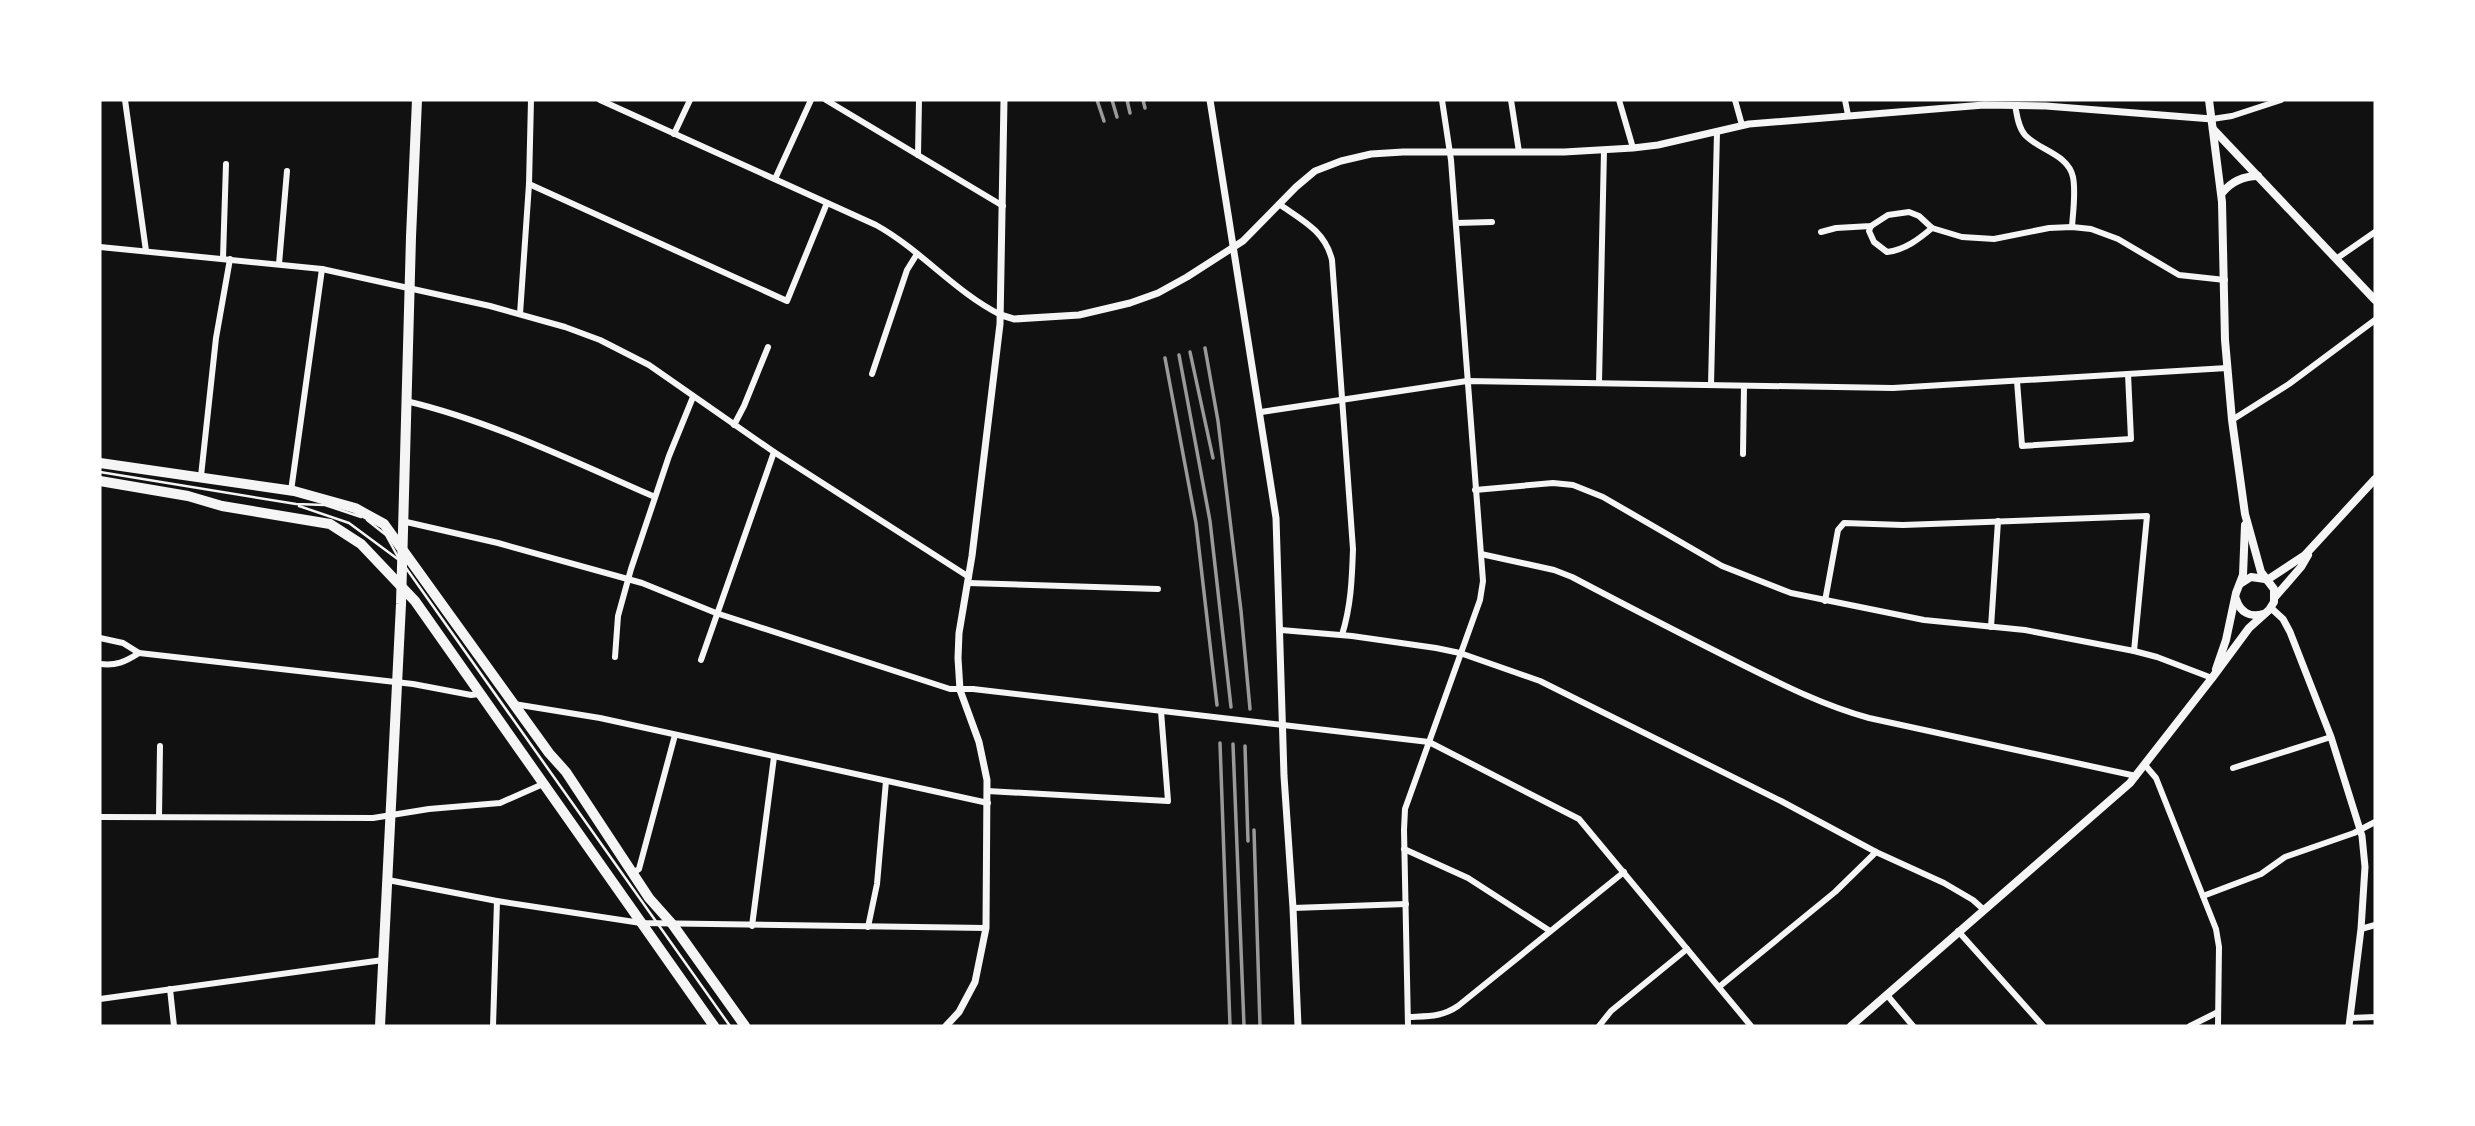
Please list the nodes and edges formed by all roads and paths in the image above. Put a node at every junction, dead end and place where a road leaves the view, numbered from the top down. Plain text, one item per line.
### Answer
1 (125, 100) edge
2 (417, 100) edge
3 (531, 100) edge
4 (600, 100) edge
5 (690, 100) edge
6 (811, 100) edge
7 (826, 100) edge
8 (919, 100) edge
9 (1004, 100) edge
10 (1210, 100) edge
11 (1442, 100) edge
12 (1511, 100) edge
13 (1619, 100) edge
14 (1735, 100) edge
15 (1845, 100) edge
16 (2209, 100) edge
17 (2281, 100) edge
18 (2015, 105) junction
19 (1848, 115) junction
20 (2212, 119) junction
21 (1742, 125) junction
22 (2213, 129) junction
23 (1717, 132) junction
24 (674, 134) junction
25 (1633, 148) junction
26 (1604, 150) junction
27 (1450, 152) junction
28 (1519, 152) junction
29 (918, 155) junction
30 (226, 164) dead end
31 (287, 171) dead end
32 (2258, 176) junction
33 (775, 179) junction
34 (529, 184) junction
35 (2222, 193) junction
36 (827, 203) junction
37 (1279, 204) junction
38 (1003, 206) junction
39 (1492, 222) dead end
40 (1456, 223) junction
41 (1871, 226) junction
42 (2072, 227) junction
43 (1932, 228) junction
44 (1821, 232) dead end
45 (2375, 232) edge
46 (100, 247) edge
47 (1234, 247) junction
48 (146, 251) junction
49 (917, 254) junction
50 (227, 259) junction
51 (2336, 259) junction
52 (279, 264) junction
53 (322, 269) junction
54 (2225, 280) junction
55 (411, 288) junction
56 (2375, 300) edge
57 (520, 314) junction
58 (1001, 315) junction
59 (2375, 320) edge
60 (768, 347) dead end
61 (2227, 368) junction
62 (872, 374) dead end
63 (2128, 374) junction
64 (1467, 381) junction
65 (2017, 381) junction
66 (1599, 383) junction
67 (1711, 385) junction
68 (1744, 386) junction
69 (693, 397) junction
70 (1341, 400) junction
71 (406, 401) junction
72 (1261, 412) junction
73 (2232, 420) junction
74 (734, 425) junction
75 (774, 452) junction
76 (1742, 454) dead end
77 (100, 463) edge
78 (100, 472) edge
79 (201, 476) junction
80 (2375, 479) edge
81 (100, 481) edge
82 (1475, 490) junction
83 (291, 491) junction
84 (655, 497) junction
85 (296, 504) junction
86 (2245, 514) junction
87 (402, 521) junction
88 (1998, 521) junction
89 (401, 546) junction
90 (2311, 550) junction
91 (1482, 554) junction
92 (401, 562) junction
93 (629, 579) junction
94 (2266, 579) junction
95 (969, 580) junction
96 (401, 584) junction
97 (2240, 584) junction
98 (1158, 589) dead end
99 (2236, 597) junction
100 (2275, 598) junction
101 (1825, 601) junction
102 (2268, 610) junction
103 (716, 613) junction
104 (1992, 627) junction
105 (1281, 630) junction
106 (1342, 635) junction
107 (100, 638) edge
108 (2134, 651) junction
109 (139, 653) junction
110 (1460, 653) junction
111 (615, 657) dead end
112 (701, 660) dead end
113 (100, 664) edge
114 (2213, 678) junction
115 (396, 682) junction
116 (960, 690) junction
117 (479, 694) junction
118 (514, 705) junction
119 (1161, 710) junction
120 (1283, 724) junction
121 (675, 735) junction
122 (2331, 737) junction
123 (1429, 743) junction
124 (160, 746) dead end
125 (774, 757) junction
126 (2145, 765) junction
127 (2233, 768) dead end
128 (2136, 776) junction
129 (886, 781) junction
130 (543, 784) junction
131 (987, 791) junction
132 (988, 803) junction
133 (390, 816) junction
134 (100, 817) edge
135 (159, 817) junction
136 (2375, 822) edge
137 (2360, 829) junction
138 (1404, 849) junction
139 (1875, 852) junction
140 (1624, 872) junction
141 (633, 873) junction
142 (388, 880) junction
143 (2203, 896) junction
144 (497, 901) junction
145 (1406, 904) junction
146 (1293, 908) junction
147 (1983, 909) junction
148 (641, 923) junction
149 (656, 923) junction
150 (673, 925) junction
151 (2375, 925) edge
152 (751, 926) junction
153 (868, 927) junction
154 (986, 928) junction
155 (2361, 929) junction
156 (1550, 930) junction
157 (1958, 932) junction
158 (1687, 949) junction
159 (383, 960) junction
160 (1719, 988) junction
161 (170, 989) junction
162 (1887, 995) junction
163 (100, 999) edge
164 (2218, 1012) junction
165 (1409, 1017) junction
166 (2375, 1017) edge
167 (2349, 1022) edge
168 (174, 1026) edge
169 (380, 1026) edge
170 (493, 1026) edge
171 (714, 1026) edge
172 (730, 1026) edge
173 (745, 1026) edge
174 (946, 1026) edge
175 (1298, 1026) edge
176 (1408, 1026) edge
177 (1599, 1026) edge
178 (1751, 1026) edge
179 (1851, 1026) edge
180 (1913, 1026) edge
181 (2043, 1026) edge
182 (2190, 1026) edge
183 (2218, 1026) edge

1 - 48 street
2 - 55 main road
3 - 34 street
4 - 24 street
5 - 24 street
6 - 33 street
7 - 29 street
8 - 29 street
9 - 38 street
10 - 47 street
11 - 27 street
12 - 28 street
13 - 25 street
14 - 21 street
15 - 19 street
16 - 20 main road
17 - 20 street
18 - 19 street
18 - 20 street
18 - 42 street
19 - 21 street
20 - 22 main road
21 - 23 street
22 - 32 main road
22 - 35 main road
23 - 25 street
23 - 67 street
24 - 33 street
25 - 26 street
26 - 28 street
26 - 66 street
27 - 28 street
27 - 37 street
27 - 40 street
29 - 38 street
30 - 50 street
31 - 52 street
32 - 35 main road
32 - 51 main road
33 - 36 street
34 - 36 street
34 - 57 street
35 - 54 main road
36 - 49 street
37 - 47 street
37 - 70 street
38 - 58 street
39 - 40 street
40 - 64 street
41 - 43 street
41 - 43 street
41 - 44 street
42 - 43 street
42 - 54 street
45 - 51 street
46 - 48 street
47 - 58 street
47 - 72 street
48 - 50 street
49 - 58 street
49 - 62 street
50 - 52 street
50 - 79 street
51 - 56 main road
52 - 53 street
53 - 55 street
53 - 83 street
54 - 61 main road
55 - 57 street
55 - 71 main road
57 - 69 street
58 - 95 street
59 - 73 street
60 - 74 street
61 - 63 street
61 - 73 main road
63 - 65 street
63 - 65 street
64 - 66 street
64 - 70 street
64 - 82 street
65 - 68 street
66 - 67 street
67 - 68 street
68 - 76 street
69 - 74 street
69 - 84 street
70 - 72 street
70 - 106 street
71 - 84 street
71 - 87 main road
72 - 105 street
73 - 86 main road
74 - 75 street
75 - 95 street
75 - 103 street
77 - 79 main road
78 - 85 lane
79 - 83 main road
80 - 90 main road
81 - 96 main road
82 - 91 street
82 - 101 street
83 - 89 main road
84 - 93 street
85 - 92 lane
85 - 92 lane
86 - 94 main road
86 - 97 main road
87 - 89 main road
87 - 93 street
88 - 101 street
88 - 104 street
88 - 108 street
89 - 92 main road
89 - 118 main road
90 - 94 main road
90 - 100 main road
91 - 110 street
91 - 128 street
92 - 96 main road
92 - 149 lane
93 - 103 street
93 - 111 street
94 - 97 main road
94 - 100 main road
95 - 98 street
95 - 116 street
96 - 115 main road
96 - 117 main road
97 - 99 main road
99 - 102 main road
99 - 114 main road
100 - 102 main road
101 - 104 street
102 - 114 main road
102 - 122 street
103 - 112 street
103 - 116 street
104 - 108 street
105 - 106 street
105 - 120 street
106 - 110 street
107 - 109 street
108 - 114 street
109 - 113 street
109 - 115 street
110 - 123 street
110 - 139 street
114 - 126 main road
115 - 117 street
115 - 133 main road
116 - 119 street
116 - 131 street
117 - 130 main road
118 - 121 street
118 - 141 main road
119 - 120 street
119 - 131 street
120 - 123 street
120 - 146 street
121 - 125 street
121 - 141 street
122 - 127 street
122 - 137 street
123 - 138 street
123 - 140 street
124 - 135 street
125 - 129 street
125 - 152 street
126 - 128 main road
126 - 143 street
128 - 147 main road
129 - 132 street
129 - 153 street
130 - 133 street
130 - 148 main road
131 - 132 street
132 - 154 street
133 - 135 street
133 - 142 main road
134 - 135 street
136 - 137 street
137 - 143 street
137 - 155 street
138 - 145 street
138 - 156 street
139 - 147 street
139 - 160 street
140 - 156 street
140 - 158 street
141 - 150 main road
142 - 144 street
142 - 159 main road
143 - 164 street
144 - 148 street
144 - 170 street
145 - 146 street
145 - 165 street
146 - 175 street
147 - 157 main road
148 - 149 street
148 - 171 main road
149 - 150 street
149 - 172 lane
150 - 152 street
150 - 173 main road
151 - 155 street
152 - 153 street
153 - 154 street
154 - 174 street
155 - 167 street
156 - 165 street
157 - 162 main road
157 - 181 street
158 - 160 street
158 - 177 street
159 - 161 street
159 - 169 main road
160 - 178 street
161 - 163 street
161 - 168 street
162 - 179 main road
162 - 180 street
164 - 182 street
164 - 183 street
165 - 176 street
166 - 167 street

